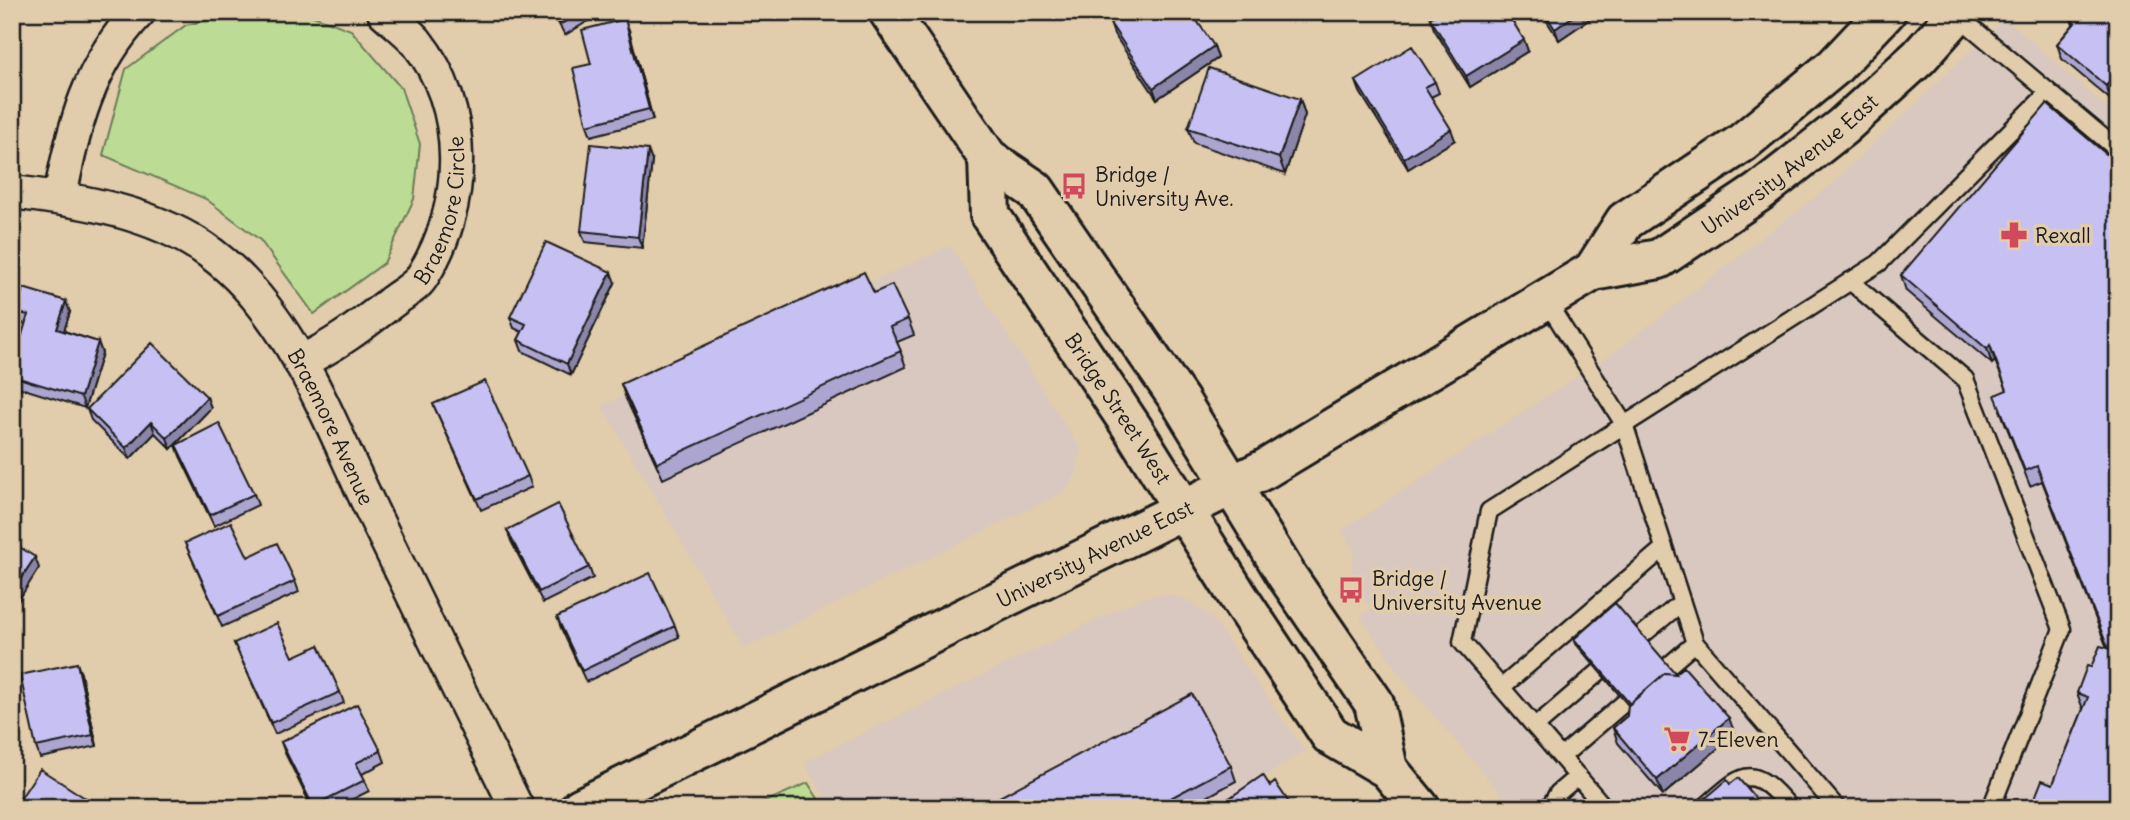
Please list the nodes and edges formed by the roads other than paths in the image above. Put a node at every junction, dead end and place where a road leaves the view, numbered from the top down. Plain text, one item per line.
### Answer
1 (139, 12) edge
2 (384, 12) edge
3 (889, 12) edge
4 (1886, 12) edge
5 (1958, 13) edge
6 (2049, 92) junction
7 (2118, 150) edge
8 (988, 158) junction
9 (12, 192) edge
10 (61, 197) junction
11 (1594, 271) junction
12 (1850, 281) junction
13 (1547, 302) junction
14 (300, 362) junction
15 (1624, 424) junction
16 (1230, 485) junction
17 (1181, 509) junction
18 (1664, 548) junction
19 (1682, 602) junction
20 (1641, 636) edge
21 (1695, 643) junction
22 (1667, 667) edge
23 (1599, 672) edge
24 (1502, 687) junction
25 (1625, 702) edge
26 (1535, 727) junction
27 (1561, 757) junction
28 (1388, 769) junction
29 (1577, 776) junction
30 (517, 808) edge
31 (580, 808) edge
32 (1420, 808) edge
33 (1549, 808) edge
34 (1605, 808) edge
35 (1704, 808) edge
36 (1790, 808) edge
37 (1837, 808) edge
38 (1991, 808) edge

1 - 10 street
2 - 14 street, Braemore Circle
3 - 8 main road, Bridge Street West
4 - 11 main road, University Avenue East
5 - 6 lane
5 - 11 main road, University Avenue East
6 - 7 lane
6 - 12 lane
8 - 16 main road, Bridge Street West
8 - 17 main road, Bridge Street West
9 - 10 street, Braemore Avenue
10 - 14 street, Braemore Avenue
11 - 13 main road, University Avenue East
12 - 15 lane
12 - 38 lane
13 - 15 lane
13 - 16 main road, University Avenue East
14 - 30 street, Braemore Avenue
15 - 18 lane
15 - 24 lane
16 - 17 main road, University Avenue East
16 - 28 main road, Bridge Street West
17 - 28 main road, Bridge Street West
17 - 31 main road, University Avenue East
18 - 19 lane
18 - 24 lane
19 - 20 lane
19 - 21 lane
21 - 22 lane
21 - 37 lane
23 - 26 lane
24 - 26 lane
25 - 27 lane
26 - 27 lane
27 - 29 lane
28 - 32 main road, Bridge Street West
29 - 33 lane
29 - 34 lane
35 - 36 lane

